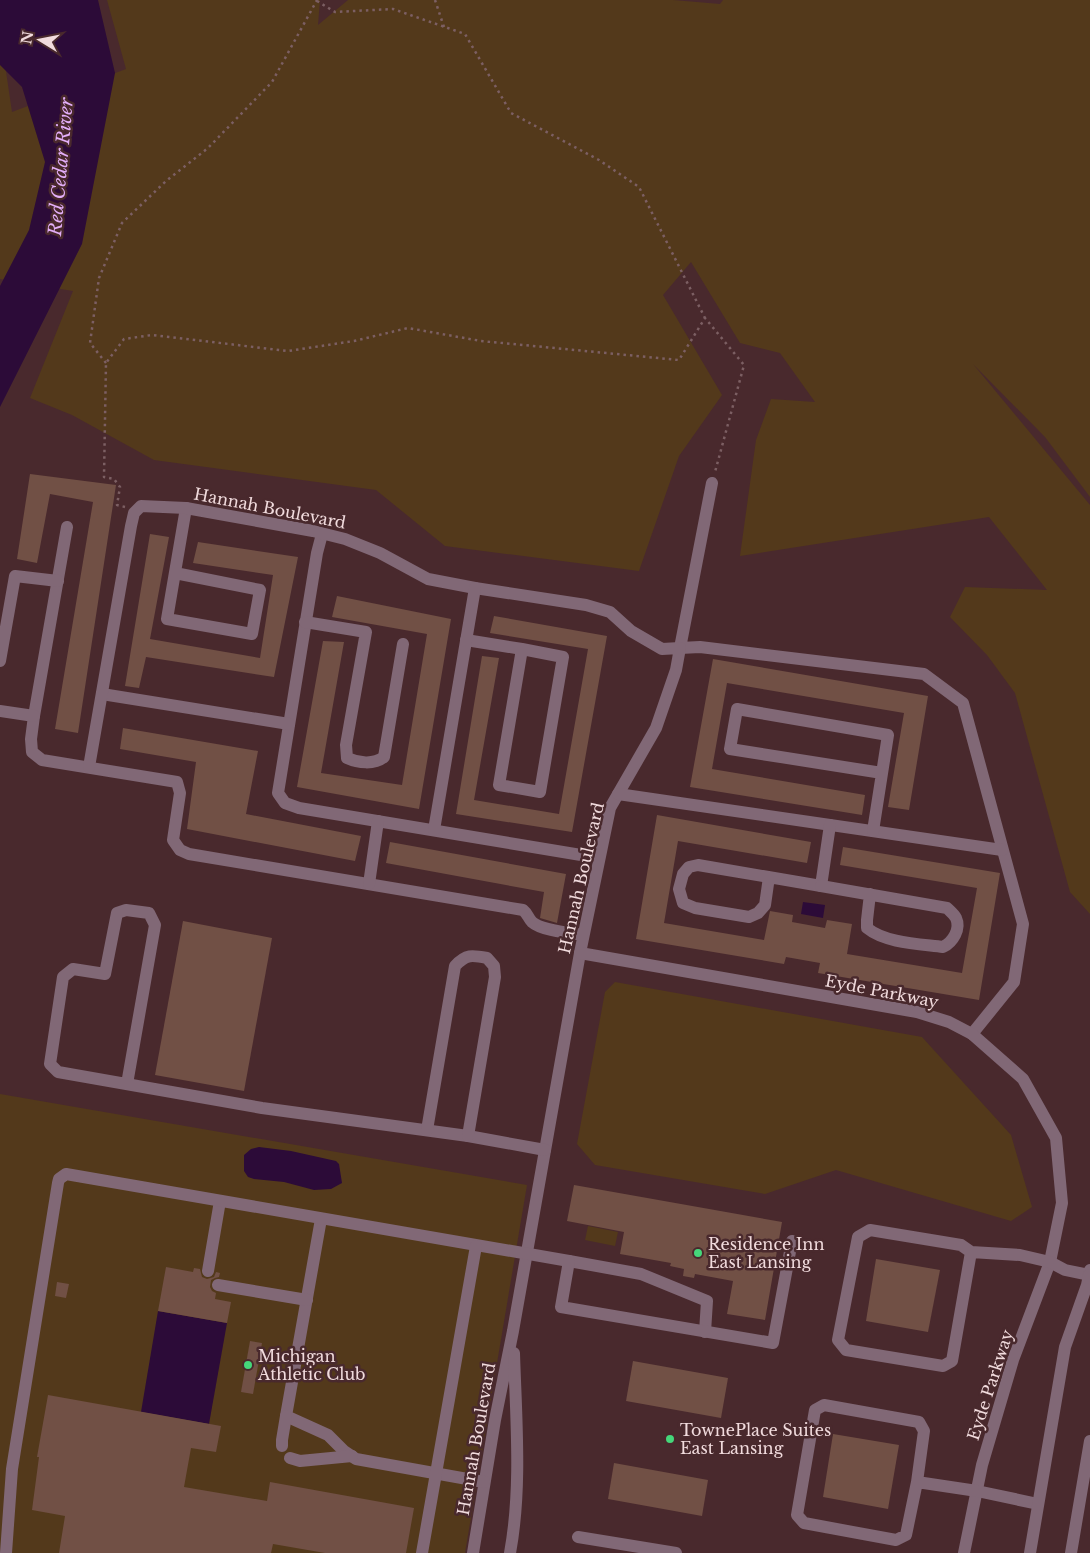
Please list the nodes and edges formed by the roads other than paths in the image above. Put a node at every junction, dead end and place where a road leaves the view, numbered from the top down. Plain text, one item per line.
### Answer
1 (712, 483) road end
2 (186, 508) junction
3 (68, 527) dead end
4 (322, 534) junction
5 (175, 573) junction
6 (58, 581) junction
7 (475, 588) junction
8 (305, 622) junction
9 (466, 640) junction
10 (403, 644) dead end
11 (680, 648) junction
12 (522, 649) junction
13 (0, 661) edge
14 (102, 694) junction
15 (0, 711) edge
16 (34, 716) junction
17 (288, 724) junction
18 (89, 768) junction
19 (882, 774) junction
20 (618, 794) junction
21 (378, 821) junction
22 (830, 825) junction
23 (434, 830) junction
24 (873, 831) junction
25 (1002, 850) junction
26 (599, 858) junction
27 (769, 877) junction
28 (369, 884) junction
29 (821, 886) junction
30 (870, 894) junction
31 (583, 935) junction
32 (580, 953) junction
33 (972, 1034) junction
34 (127, 1084) junction
35 (427, 1130) junction
36 (468, 1136) junction
37 (545, 1150) junction
38 (220, 1201) junction
39 (321, 1218) junction
40 (792, 1241) dead end
41 (476, 1246) junction
42 (971, 1252) junction
43 (527, 1255) junction
44 (570, 1262) junction
45 (1050, 1262) junction
46 (208, 1271) dead end
47 (1090, 1273) edge
48 (218, 1284) dead end
49 (307, 1300) junction
50 (513, 1331) junction
51 (706, 1332) junction
52 (286, 1416) junction
53 (1090, 1441) edge
54 (282, 1446) dead end
55 (352, 1456) junction
56 (290, 1458) dead end
57 (436, 1474) junction
58 (484, 1482) junction
59 (917, 1482) junction
60 (977, 1491) junction
61 (1038, 1504) junction
62 (578, 1537) dead end
63 (6, 1553) edge
64 (422, 1553) edge
65 (473, 1553) edge
66 (510, 1553) edge
67 (676, 1553) edge
68 (964, 1553) edge
69 (1030, 1553) edge
70 (1071, 1553) edge

1 - 11 street
2 - 4 street, Hannah Boulevard
2 - 5 street
2 - 14 street, Hannah Boulevard
3 - 6 street
4 - 7 street, Hannah Boulevard
4 - 8 street
5 - 5 street
6 - 13 street
6 - 16 street
7 - 9 street
7 - 11 street, Hannah Boulevard
8 - 10 street
8 - 17 street
9 - 12 street
9 - 23 street
11 - 20 street, Hannah Boulevard
11 - 25 street
12 - 12 street
14 - 17 street
14 - 18 street
15 - 16 street
16 - 18 street
17 - 21 street
18 - 28 street
19 - 19 street
19 - 24 street
20 - 22 street
20 - 26 street, Hannah Boulevard
21 - 23 street
21 - 28 street
22 - 24 street
22 - 29 street
23 - 26 street
24 - 25 street
25 - 33 street
26 - 31 street, Hannah Boulevard
27 - 27 street
27 - 29 street
28 - 31 street
29 - 30 street
30 - 30 street
31 - 32 street, Hannah Boulevard
32 - 33 street, Eyde Parkway
32 - 37 street, Hannah Boulevard
33 - 45 street, Eyde Parkway
34 - 34 street
34 - 35 street
35 - 36 street
35 - 36 street
36 - 37 street
37 - 43 street, Hannah Boulevard
38 - 39 street
38 - 46 street
38 - 63 street
39 - 41 street
39 - 49 street
40 - 51 street
41 - 43 street
41 - 57 street
42 - 42 street
42 - 45 street
43 - 44 street
43 - 50 street, Hannah Boulevard
44 - 51 street
44 - 51 street
45 - 47 street
45 - 60 street, Eyde Parkway
47 - 61 street
48 - 49 street
49 - 52 street
50 - 58 street, Hannah Boulevard
50 - 66 street, Hannah Boulevard
52 - 54 street
52 - 55 street
53 - 70 street
55 - 56 street
55 - 57 street
57 - 58 street
57 - 64 street
58 - 65 street, Hannah Boulevard
59 - 59 street
59 - 60 street
60 - 61 street
60 - 68 street, Eyde Parkway
61 - 69 street
62 - 67 street

